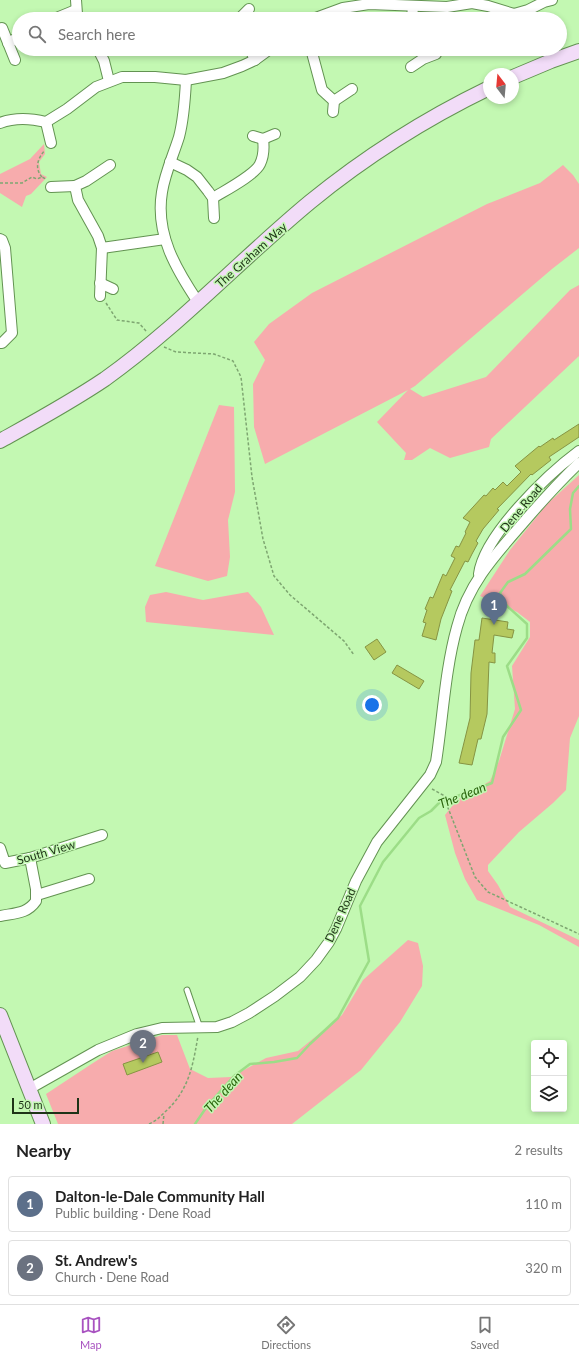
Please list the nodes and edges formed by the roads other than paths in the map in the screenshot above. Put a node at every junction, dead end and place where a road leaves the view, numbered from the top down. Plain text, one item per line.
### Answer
1 (552, 0) edge
2 (487, 3) edge
3 (413, 6) junction
4 (249, 9) dead end
5 (246, 12) edge
6 (332, 12) edge
7 (413, 12) edge
8 (509, 12) edge
9 (521, 12) edge
10 (2, 28) dead end
11 (12, 41) edge
12 (8, 43) junction
13 (579, 51) edge
14 (12, 53) edge
15 (567, 55) edge
16 (13, 56) edge
17 (102, 56) edge
18 (253, 56) edge
19 (260, 56) edge
20 (313, 56) edge
21 (422, 56) edge
22 (431, 56) edge
23 (565, 56) edge
24 (423, 59) junction
25 (15, 60) dead end
26 (255, 60) junction
27 (412, 67) dead end
28 (519, 74) edge
29 (186, 80) junction
30 (109, 81) junction
31 (352, 89) dead end
32 (483, 91) edge
33 (334, 101) junction
34 (332, 112) dead end
35 (46, 122) junction
36 (0, 124) edge
37 (275, 134) dead end
38 (253, 136) dead end
39 (263, 139) junction
40 (51, 143) road end
41 (170, 162) junction
42 (110, 165) dead end
43 (75, 186) junction
44 (51, 187) road end
45 (213, 198) junction
46 (214, 218) dead end
47 (0, 239) edge
48 (165, 239) junction
49 (102, 248) junction
50 (100, 283) junction
51 (113, 289) dead end
52 (100, 296) road end
53 (198, 302) junction
54 (0, 343) edge
55 (20, 430) junction
56 (0, 433) edge
57 (0, 441) edge
58 (579, 452) edge
59 (579, 464) edge
60 (561, 465) junction
61 (568, 473) junction
62 (479, 576) junction
63 (102, 835) dead end
64 (0, 848) edge
65 (30, 858) junction
66 (90, 879) dead end
67 (36, 895) junction
68 (0, 916) edge
69 (187, 990) dead end
70 (0, 1015) edge
71 (200, 1028) junction
72 (29, 1089) junction
73 (43, 1124) edge

1 - 9 street
2 - 3 street
2 - 8 street
3 - 6 street
3 - 7 street
4 - 5 street
10 - 12 street
11 - 12 street
12 - 14 street
13 - 15 main road
16 - 25 street
17 - 30 street
18 - 26 street
19 - 26 street
20 - 33 street
21 - 24 street
22 - 24 street
23 - 28 main road
24 - 27 street
26 - 29 street
29 - 30 street
29 - 41 street
30 - 35 street
31 - 33 street
32 - 53 main road, The Graham Way
33 - 34 street
35 - 36 street
35 - 40 street
37 - 39 street
38 - 39 street
39 - 45 street
41 - 45 street
41 - 48 street
42 - 43 street
43 - 44 street
43 - 49 street
45 - 46 street
47 - 54 street
48 - 49 street
48 - 53 street
49 - 50 street
50 - 51 street
50 - 52 street
53 - 55 main road, The Graham Way
55 - 56 main road, The Graham Way
55 - 57 main road, The Graham Way
58 - 60 street, Dene Road
59 - 61 street, Dene Road
60 - 61 lane
60 - 62 street, Dene Road
61 - 62 street, Dene Road
62 - 71 street, Dene Road
63 - 65 street, South View
64 - 65 street, South View
65 - 67 street
66 - 67 street
67 - 68 street
69 - 71 lane
70 - 72 main road
71 - 72 street, Dene Road
72 - 73 main road

